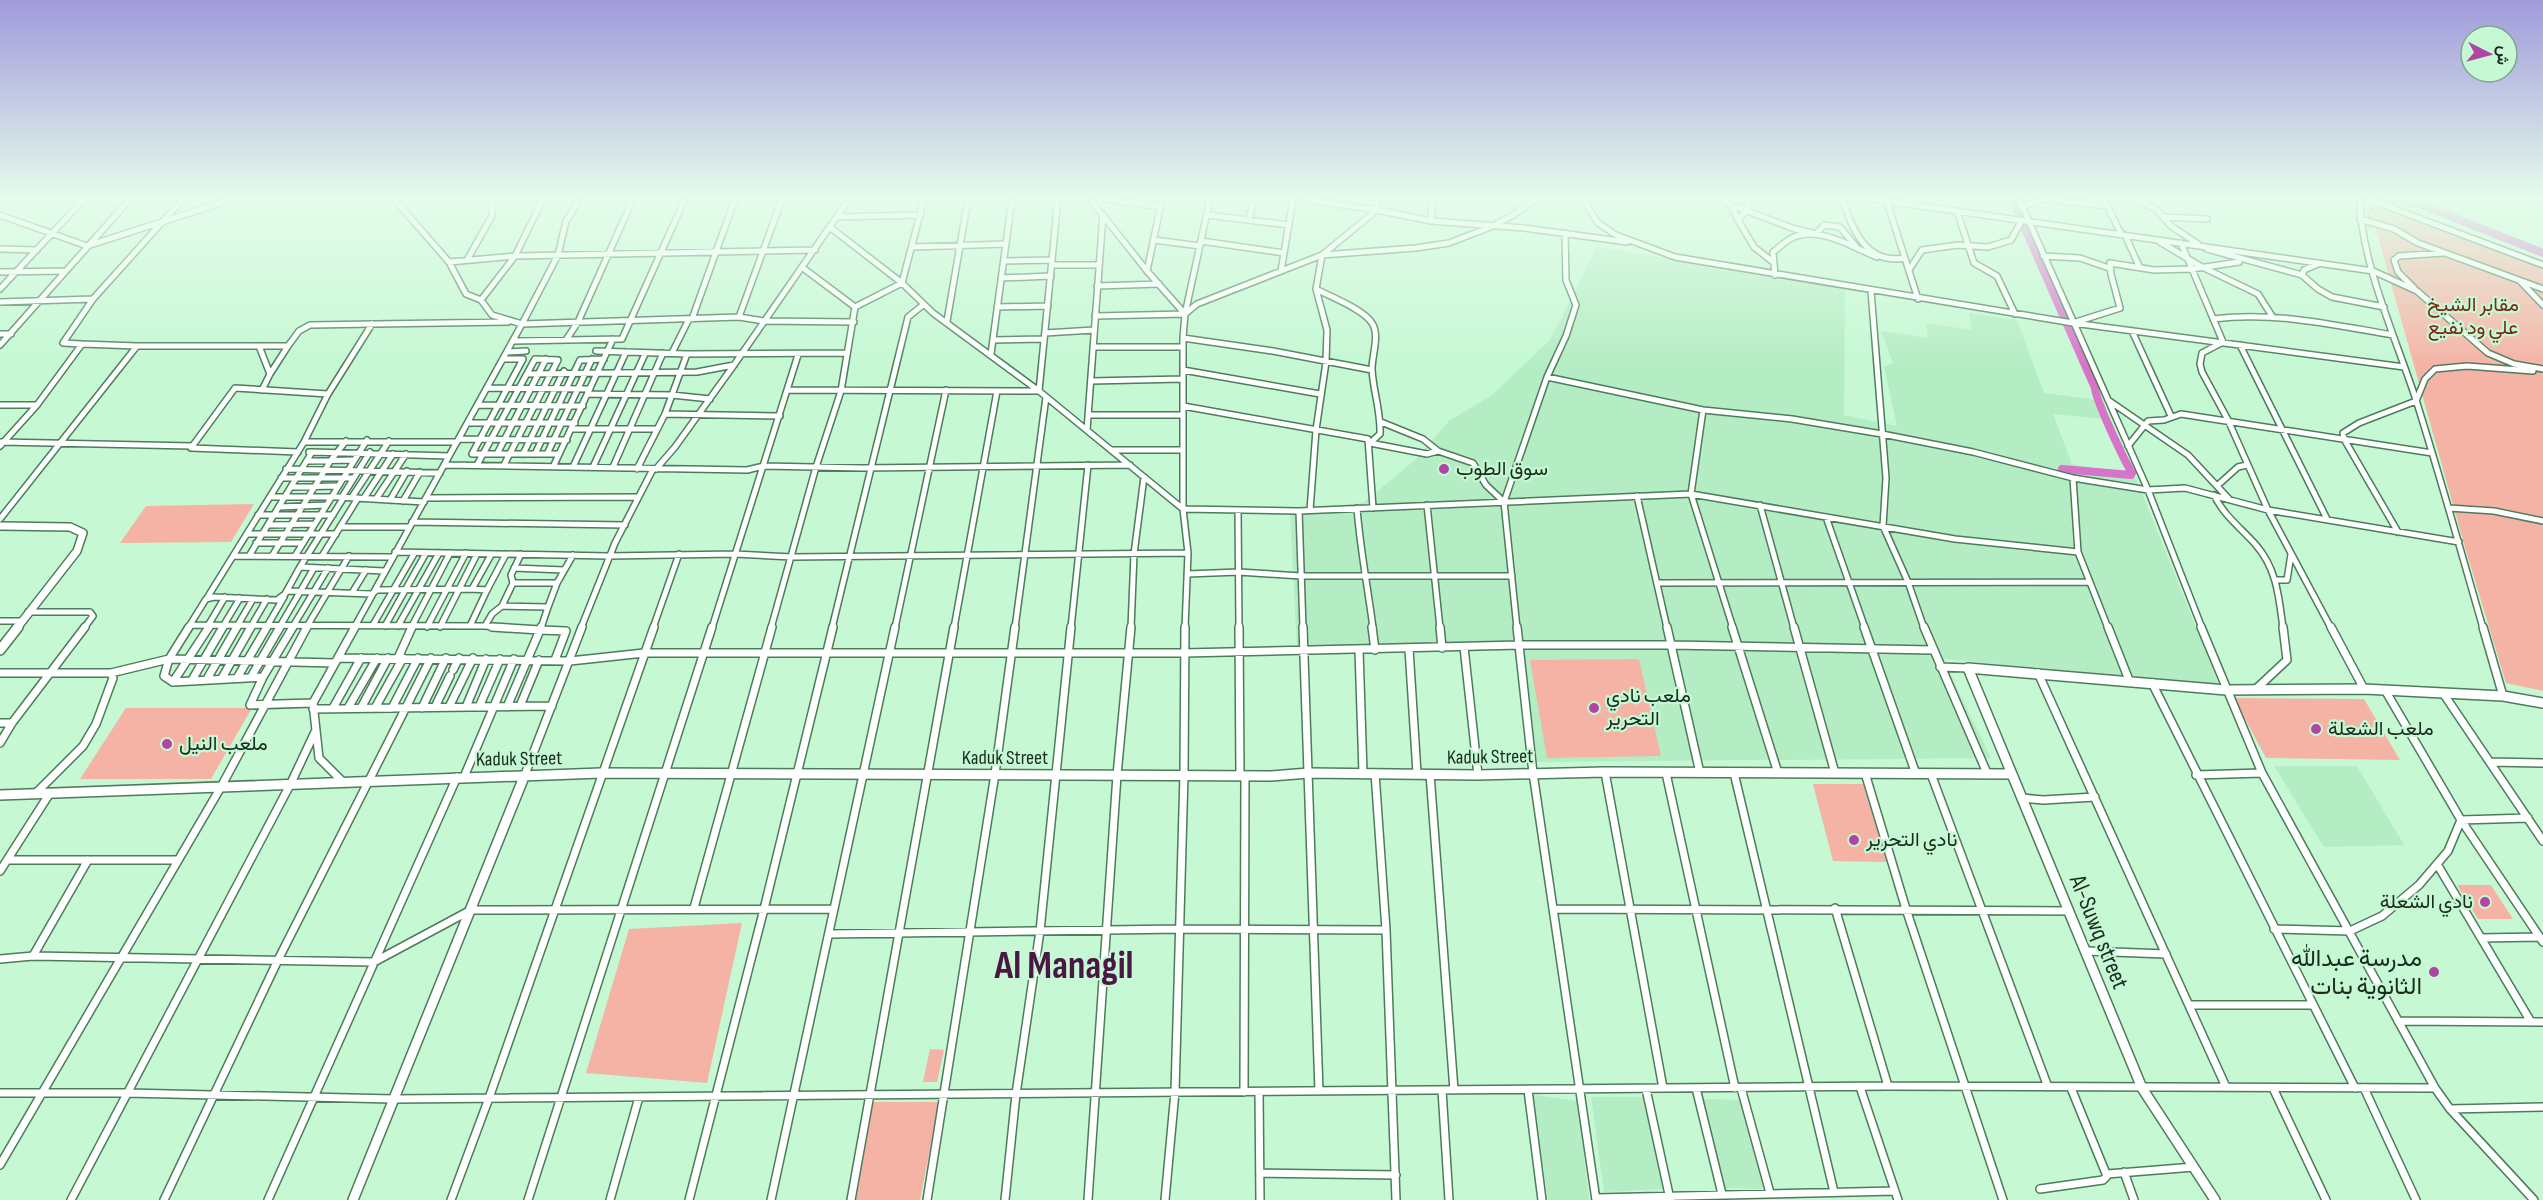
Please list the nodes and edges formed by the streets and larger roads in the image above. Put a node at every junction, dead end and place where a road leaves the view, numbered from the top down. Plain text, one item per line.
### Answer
1 (32, 255) edge
2 (79, 255) edge
3 (133, 255) edge
4 (443, 255) edge
5 (470, 255) edge
6 (558, 255) joint
7 (608, 255) edge
8 (662, 255) edge
9 (714, 255) edge
10 (761, 255) edge
11 (812, 255) edge
12 (866, 255) edge
13 (910, 255) edge
14 (957, 255) edge
15 (1005, 255) edge
16 (1053, 255) edge
17 (1100, 255) edge
18 (1134, 255) edge
19 (1151, 255) edge
20 (1197, 255) edge
21 (1284, 255) edge
22 (1322, 255) joint
23 (1566, 255) edge
24 (1670, 255) edge
25 (1764, 255) edge
26 (1773, 255) edge
27 (1872, 255) edge
28 (1904, 255) edge
29 (1919, 255) edge
30 (1971, 255) edge
31 (2133, 255) edge
32 (2181, 255) edge
33 (2186, 255) edge
34 (2222, 255) edge
35 (2263, 255) edge
36 (2369, 255) edge
37 (2406, 255) edge
38 (2454, 255) edge
39 (2516, 255) edge
40 (515, 256) junction
41 (2043, 256) joint
42 (1877, 257) joint
43 (1905, 258) junction
44 (2187, 259) junction
45 (467, 260) junction
46 (1004, 261) junction
47 (2245, 261) junction
48 (449, 262) junction
49 (1773, 262) junction
50 (1052, 263) junction
51 (2319, 263) junction
52 (1099, 265) junction
53 (2543, 265) edge
54 (2139, 267) junction
55 (2202, 267) junction
56 (803, 268) junction
57 (2109, 268) junction
58 (2192, 269) junction
59 (1909, 270) junction
60 (66, 271) junction
61 (1281, 271) junction
62 (0, 272) edge
63 (15, 272) junction
64 (1147, 272) junction
65 (2373, 272) junction
66 (1774, 275) junction
67 (2302, 275) junction
68 (1051, 276) junction
69 (1001, 278) junction
70 (902, 282) junction
71 (2521, 282) junction
72 (1159, 284) junction
73 (1097, 286) junction
74 (0, 289) edge
75 (1316, 289) junction
76 (2543, 289) edge
77 (1870, 291) junction
78 (2417, 291) junction
79 (93, 299) junction
80 (1918, 299) junction
81 (481, 300) junction
82 (42, 301) junction
83 (0, 302) edge
84 (923, 305) junction
85 (2543, 305) edge
86 (1048, 306) junction
87 (855, 307) junction
88 (2384, 307) junction
89 (997, 308) junction
90 (1185, 314) junction
91 (2015, 314) junction
92 (1095, 316) junction
93 (2272, 316) junction
94 (739, 317) junction
95 (690, 319) junction
96 (2213, 320) junction
97 (630, 321) junction
98 (764, 321) junction
99 (947, 321) junction
100 (514, 322) junction
101 (578, 322) junction
102 (854, 322) junction
103 (2073, 323) junction
104 (372, 324) junction
105 (522, 324) junction
106 (1094, 330) junction
107 (2132, 331) junction
108 (0, 334) edge
109 (11, 334) junction
110 (2393, 335) junction
111 (1045, 336) junction
112 (1183, 338) junction
113 (613, 339) junction
114 (566, 340) junction
115 (993, 340) junction
116 (513, 341) junction
117 (2223, 342) junction
118 (82, 344) junction
119 (0, 345) edge
120 (2240, 345) junction
121 (137, 346) junction
122 (260, 346) junction
123 (288, 346) junction
124 (1093, 347) junction
125 (1183, 347) junction
126 (526, 351) dead end
127 (596, 351) dead end
128 (608, 351) junction
129 (507, 352) junction
130 (626, 352) junction
131 (663, 353) junction
132 (672, 353) junction
133 (846, 353) junction
134 (645, 354) junction
135 (687, 354) junction
136 (991, 354) junction
137 (741, 355) junction
138 (798, 355) junction
139 (503, 359) junction
140 (592, 359) junction
141 (604, 359) junction
142 (546, 360) junction
143 (1326, 362) junction
144 (734, 365) junction
145 (2404, 367) junction
146 (1183, 370) junction
147 (1372, 370) junction
148 (2543, 370) edge
149 (563, 371) junction
150 (586, 372) junction
151 (617, 372) junction
152 (539, 373) junction
153 (551, 373) junction
154 (574, 373) junction
155 (598, 373) junction
156 (637, 373) junction
157 (655, 373) junction
158 (679, 373) junction
159 (270, 374) junction
160 (527, 374) junction
161 (1547, 377) junction
162 (1183, 379) junction
163 (1091, 381) junction
164 (487, 388) junction
165 (507, 388) junction
166 (520, 388) junction
167 (531, 388) junction
168 (543, 388) junction
169 (555, 388) junction
170 (566, 389) junction
171 (578, 389) junction
172 (262, 390) junction
173 (788, 390) junction
174 (890, 390) junction
175 (946, 390) junction
176 (589, 391) junction
177 (841, 391) junction
178 (997, 391) junction
179 (1039, 391) junction
180 (328, 394) junction
181 (607, 394) junction
182 (1320, 394) junction
183 (627, 395) junction
184 (646, 395) junction
185 (672, 395) junction
186 (1046, 397) junction
187 (710, 399) junction
188 (2107, 400) junction
189 (2416, 401) junction
190 (0, 405) edge
191 (37, 405) junction
192 (478, 405) junction
193 (498, 405) junction
194 (511, 405) junction
195 (523, 405) junction
196 (535, 405) junction
197 (547, 405) junction
198 (558, 405) junction
199 (570, 406) junction
200 (583, 406) junction
201 (1183, 406) junction
202 (1703, 410) junction
203 (665, 414) junction
204 (698, 415) junction
205 (1088, 415) junction
206 (1183, 415) junction
207 (780, 416) junction
208 (2171, 416) junction
209 (2228, 420) junction
210 (1381, 422) junction
211 (468, 423) junction
212 (489, 423) junction
213 (502, 423) junction
214 (514, 423) junction
215 (526, 423) junction
216 (538, 423) junction
217 (549, 423) junction
218 (562, 423) junction
219 (2147, 425) junction
220 (573, 426) junction
221 (591, 429) junction
222 (612, 429) junction
223 (632, 429) junction
224 (656, 429) junction
225 (2283, 429) junction
226 (1087, 430) junction
227 (1316, 430) junction
228 (1882, 434) junction
229 (480, 439) junction
230 (493, 439) junction
231 (504, 439) junction
232 (517, 439) junction
233 (2344, 439) junction
234 (367, 440) junction
235 (458, 440) junction
236 (529, 440) junction
237 (541, 440) junction
238 (553, 440) junction
239 (567, 440) junction
240 (333, 441) junction
241 (346, 441) junction
242 (389, 441) junction
243 (62, 442) junction
244 (304, 442) junction
245 (1370, 443) junction
246 (1, 444) edge
247 (192, 446) junction
248 (2128, 446) junction
249 (1112, 450) junction
250 (1183, 450) junction
251 (326, 451) junction
252 (1438, 451) junction
253 (298, 452) junction
254 (337, 452) junction
255 (358, 452) junction
256 (370, 453) junction
257 (381, 453) junction
258 (2432, 453) junction
259 (393, 454) junction
260 (406, 454) junction
261 (484, 454) junction
262 (497, 454) junction
263 (509, 454) junction
264 (523, 454) junction
265 (535, 454) junction
266 (547, 454) junction
267 (560, 454) junction
268 (449, 456) junction
269 (331, 460) junction
270 (353, 460) junction
271 (308, 461) junction
272 (444, 465) junction
273 (477, 465) junction
274 (504, 465) junction
275 (554, 465) junction
276 (1036, 465) junction
277 (1088, 465) junction
278 (1130, 465) junction
279 (2247, 465) junction
280 (764, 466) junction
281 (930, 466) junction
282 (982, 466) junction
283 (573, 467) junction
284 (816, 467) junction
285 (593, 468) junction
286 (614, 468) junction
287 (871, 468) junction
288 (286, 469) junction
289 (303, 469) junction
290 (325, 469) junction
291 (347, 469) junction
292 (358, 469) junction
293 (637, 469) junction
294 (654, 469) junction
295 (370, 470) junction
296 (382, 470) junction
297 (394, 471) junction
298 (406, 471) junction
299 (420, 472) junction
300 (440, 473) junction
301 (1144, 477) junction
302 (281, 478) junction
303 (297, 478) junction
304 (319, 478) junction
305 (341, 478) junction
306 (353, 478) junction
307 (2073, 478) junction
308 (2218, 484) junction
309 (314, 486) junction
310 (337, 486) junction
311 (292, 487) junction
312 (2148, 490) junction
313 (1691, 494) junction
314 (2214, 495) junction
315 (270, 496) junction
316 (286, 496) junction
317 (308, 496) junction
318 (331, 496) junction
319 (1637, 496) junction
320 (343, 497) junction
321 (358, 498) junction
322 (636, 498) junction
323 (376, 499) junction
324 (2229, 499) junction
325 (390, 500) junction
326 (426, 500) junction
327 (403, 501) junction
328 (1504, 502) junction
329 (1426, 505) junction
330 (302, 506) junction
331 (326, 506) junction
332 (1760, 506) junction
333 (280, 507) junction
334 (1358, 508) junction
335 (1373, 508) junction
336 (2449, 508) junction
337 (1183, 509) junction
338 (1239, 510) junction
339 (1310, 510) junction
340 (2268, 510) junction
341 (1299, 511) junction
342 (258, 515) junction
343 (275, 515) junction
344 (297, 515) junction
345 (320, 515) junction
346 (333, 515) junction
347 (1826, 517) junction
348 (0, 519) edge
349 (2327, 519) junction
350 (2543, 521) edge
351 (291, 524) junction
352 (314, 524) junction
353 (410, 524) junction
354 (268, 525) junction
355 (625, 525) junction
356 (0, 526) edge
357 (1883, 526) junction
358 (340, 527) junction
359 (2398, 532) junction
360 (247, 534) junction
361 (262, 534) junction
362 (285, 534) junction
363 (308, 534) junction
364 (322, 534) junction
365 (336, 534) junction
366 (2459, 542) junction
367 (256, 543) junction
368 (303, 543) junction
369 (279, 544) junction
370 (450, 552) junction
371 (2078, 552) junction
372 (426, 553) junction
373 (439, 553) junction
374 (466, 553) junction
375 (1023, 553) junction
376 (1079, 553) junction
377 (1188, 553) junction
378 (2291, 553) junction
379 (393, 554) junction
380 (414, 554) junction
381 (477, 554) junction
382 (506, 554) junction
383 (521, 554) junction
384 (679, 554) junction
385 (735, 554) junction
386 (967, 554) junction
387 (1134, 554) junction
388 (490, 555) junction
389 (573, 555) junction
390 (909, 555) junction
391 (233, 556) junction
392 (249, 556) junction
393 (272, 556) junction
394 (295, 556) junction
395 (308, 556) junction
396 (322, 556) junction
397 (349, 556) junction
398 (611, 556) junction
399 (848, 556) junction
400 (792, 557) junction
401 (300, 567) junction
402 (314, 568) junction
403 (328, 568) junction
404 (514, 568) junction
405 (340, 569) junction
406 (366, 570) junction
407 (564, 570) junction
408 (384, 571) junction
409 (1239, 572) junction
410 (1187, 574) junction
411 (1300, 576) junction
412 (1367, 576) junction
413 (1434, 576) junction
414 (1512, 576) junction
415 (2277, 580) junction
416 (1718, 581) junction
417 (1782, 582) junction
418 (1908, 582) junction
419 (2089, 582) junction
420 (513, 583) junction
421 (556, 583) junction
422 (1657, 583) junction
423 (1849, 583) junction
424 (459, 589) junction
425 (472, 589) junction
426 (393, 590) junction
427 (405, 590) junction
428 (418, 590) junction
429 (431, 590) junction
430 (445, 590) junction
431 (487, 590) junction
432 (300, 591) junction
433 (286, 592) junction
434 (314, 592) junction
435 (326, 592) junction
436 (351, 593) junction
437 (372, 594) junction
438 (225, 597) junction
439 (240, 598) junction
440 (206, 599) junction
441 (253, 599) junction
442 (267, 600) junction
443 (502, 606) junction
444 (548, 607) junction
445 (28, 612) junction
446 (0, 621) edge
447 (21, 621) junction
448 (209, 624) junction
449 (226, 624) junction
450 (190, 625) junction
451 (237, 625) junction
452 (252, 625) junction
453 (268, 625) junction
454 (281, 625) junction
455 (295, 625) junction
456 (308, 625) junction
457 (355, 625) junction
458 (373, 625) junction
459 (385, 626) junction
460 (398, 626) junction
461 (412, 626) junction
462 (470, 626) junction
463 (485, 626) junction
464 (427, 627) junction
465 (440, 627) junction
466 (540, 630) junction
467 (1520, 645) junction
468 (1671, 645) junction
469 (1464, 647) junction
470 (1739, 647) junction
471 (1442, 648) junction
472 (1800, 648) junction
473 (1409, 649) junction
474 (1872, 649) junction
475 (0, 650) edge
476 (1359, 650) junction
477 (1375, 650) junction
478 (1932, 650) junction
479 (1306, 651) junction
480 (704, 652) junction
481 (1240, 652) junction
482 (644, 653) junction
483 (766, 653) junction
484 (826, 653) junction
485 (888, 653) junction
486 (949, 653) junction
487 (1068, 653) junction
488 (1130, 653) junction
489 (1184, 653) junction
490 (1011, 654) junction
491 (361, 658) junction
492 (377, 658) junction
493 (388, 658) junction
494 (401, 658) junction
495 (418, 658) junction
496 (431, 658) junction
497 (446, 658) junction
498 (459, 658) junction
499 (473, 658) junction
500 (169, 659) junction
501 (486, 659) junction
502 (500, 659) junction
503 (514, 659) junction
504 (188, 660) junction
505 (203, 660) junction
506 (216, 660) junction
507 (526, 660) junction
508 (539, 660) junction
509 (555, 660) junction
510 (231, 661) junction
511 (247, 661) junction
512 (336, 661) junction
513 (570, 661) junction
514 (258, 662) junction
515 (273, 662) junction
516 (287, 662) junction
517 (1940, 667) junction
518 (1968, 668) junction
519 (53, 671) junction
520 (2038, 672) junction
521 (0, 673) edge
522 (111, 673) junction
523 (263, 677) junction
524 (222, 678) junction
525 (237, 678) junction
526 (251, 678) junction
527 (207, 679) junction
528 (192, 680) junction
529 (2129, 680) junction
530 (173, 682) junction
531 (2152, 683) junction
532 (2364, 689) junction
533 (2226, 690) junction
534 (2256, 690) junction
535 (2385, 690) junction
536 (2443, 693) junction
537 (2503, 696) junction
538 (2543, 703) edge
539 (265, 705) junction
540 (313, 706) junction
541 (520, 706) junction
542 (552, 706) junction
543 (435, 707) junction
544 (449, 707) junction
545 (466, 707) junction
546 (479, 707) junction
547 (493, 707) junction
548 (507, 707) junction
549 (333, 708) junction
550 (348, 708) junction
551 (361, 708) junction
552 (375, 708) junction
553 (392, 708) junction
554 (404, 708) junction
555 (422, 708) junction
556 (0, 723) edge
557 (12, 723) junction
558 (316, 731) junction
559 (0, 743) edge
560 (2490, 762) junction
561 (2543, 763) edge
562 (1605, 772) junction
563 (601, 773) junction
564 (1309, 773) junction
565 (1363, 773) junction
566 (1375, 773) junction
567 (1417, 773) junction
568 (1533, 773) junction
569 (1666, 773) junction
570 (1700, 773) junction
571 (1734, 773) junction
572 (1778, 773) junction
573 (1835, 773) junction
574 (1987, 773) junction
575 (2262, 773) junction
576 (664, 774) junction
577 (797, 774) junction
578 (863, 774) junction
579 (927, 774) junction
580 (995, 774) junction
581 (1057, 774) junction
582 (1430, 774) junction
583 (1865, 774) junction
584 (1916, 774) junction
585 (1931, 774) junction
586 (2010, 774) junction
587 (732, 775) junction
588 (1117, 775) junction
589 (1184, 775) junction
590 (1478, 775) junction
591 (2196, 775) junction
592 (1243, 776) junction
593 (460, 777) junction
594 (524, 777) junction
595 (344, 782) junction
596 (366, 782) junction
597 (291, 783) junction
598 (221, 787) junction
599 (36, 793) junction
600 (50, 793) junction
601 (0, 795) edge
602 (2095, 797) junction
603 (2022, 798) junction
604 (2528, 818) junction
605 (2461, 820) junction
606 (2543, 841) edge
607 (7, 860) junction
608 (88, 860) junction
609 (177, 860) junction
610 (2437, 864) junction
611 (0, 871) edge
612 (621, 908) junction
613 (694, 908) junction
614 (1835, 908) junction
615 (764, 909) junction
616 (834, 909) junction
617 (1554, 909) junction
618 (1632, 909) junction
619 (1695, 909) junction
620 (1906, 909) junction
621 (471, 910) junction
622 (554, 910) junction
623 (1768, 910) junction
624 (1982, 910) junction
625 (2069, 910) junction
626 (1180, 929) junction
627 (1246, 929) junction
628 (1314, 929) junction
629 (2274, 929) junction
630 (1106, 930) junction
631 (1386, 930) junction
632 (1040, 931) junction
633 (2350, 931) junction
634 (970, 932) junction
635 (900, 933) junction
636 (829, 934) junction
637 (2481, 938) junction
638 (2541, 939) edge
639 (2086, 951) junction
640 (2166, 954) junction
641 (33, 956) junction
642 (0, 958) edge
643 (119, 958) junction
644 (197, 959) junction
645 (279, 960) junction
646 (374, 962) junction
647 (2189, 1005) junction
648 (2313, 1005) junction
649 (2398, 1021) junction
650 (2531, 1022) junction
651 (2543, 1022) edge
652 (1888, 1086) junction
653 (1860, 1087) junction
654 (1966, 1087) junction
655 (2048, 1087) junction
656 (1663, 1088) junction
657 (1696, 1088) junction
658 (1738, 1088) junction
659 (1811, 1088) junction
660 (2071, 1088) junction
661 (2142, 1088) junction
662 (2226, 1088) junction
663 (2273, 1088) junction
664 (2359, 1088) junction
665 (2435, 1088) junction
666 (1580, 1089) junction
667 (1647, 1089) junction
668 (1442, 1090) junction
669 (1454, 1090) junction
670 (1528, 1090) junction
671 (1319, 1091) junction
672 (1394, 1091) junction
673 (1175, 1092) junction
674 (1244, 1092) junction
675 (1258, 1092) junction
676 (0, 1093) edge
677 (127, 1093) junction
678 (1096, 1093) junction
679 (40, 1094) junction
680 (944, 1094) junction
681 (1016, 1094) junction
682 (871, 1095) junction
683 (214, 1096) junction
684 (717, 1096) junction
685 (794, 1096) junction
686 (639, 1097) junction
687 (314, 1098) junction
688 (489, 1098) junction
689 (562, 1098) junction
690 (393, 1099) junction
691 (2543, 1107) edge
692 (2450, 1109) junction
693 (0, 1165) edge
694 (2195, 1167) junction
695 (2124, 1172) junction
696 (1260, 1173) junction
697 (2107, 1174) junction
698 (1396, 1175) junction
699 (2040, 1189) dead end
700 (1895, 1191) junction
701 (1834, 1192) junction
702 (1727, 1196) edge
703 (1765, 1196) edge
704 (1817, 1196) edge
705 (1856, 1196) edge
706 (1670, 1198) edge
707 (1596, 1199) edge
708 (1636, 1199) edge
709 (71, 1200) edge
710 (164, 1200) edge
711 (267, 1200) edge
712 (353, 1200) edge
713 (451, 1200) edge
714 (528, 1200) edge
715 (610, 1200) edge
716 (689, 1200) edge
717 (771, 1200) edge
718 (851, 1200) edge
719 (927, 1200) edge
720 (1005, 1200) edge
721 (1088, 1200) edge
722 (1165, 1200) edge
723 (1260, 1200) edge
724 (1396, 1200) edge
725 (1449, 1200) edge
726 (1542, 1200) edge
727 (1898, 1200) edge
728 (2003, 1200) edge
729 (2134, 1200) edge
730 (2215, 1200) edge
731 (2326, 1200) edge
732 (2416, 1200) edge
733 (2534, 1200) edge

1 - 63 street
2 - 60 street
3 - 79 street
4 - 48 street
5 - 45 street
6 - 40 street
6 - 105 street
7 - 101 street
8 - 97 street
9 - 95 street
10 - 94 street
11 - 56 street
12 - 70 street
13 - 70 street
14 - 99 street
15 - 46 street
16 - 50 street
17 - 52 street
18 - 64 street
19 - 64 street
20 - 90 street
21 - 61 street
22 - 61 street
22 - 75 street
23 - 161 street
24 - 66 street
25 - 49 street
26 - 49 street
27 - 42 street
28 - 43 street
29 - 59 street
30 - 91 street
31 - 54 street
32 - 44 street
33 - 44 street
34 - 47 street
35 - 51 street
36 - 65 street
37 - 78 street
38 - 71 street
39 - 53 street
40 - 45 street
40 - 81 street
41 - 57 street
41 - 103 street
42 - 43 street
43 - 59 street
44 - 55 street
44 - 58 street
45 - 48 street
46 - 50 street
46 - 69 street
47 - 55 street
47 - 67 street
48 - 81 street
49 - 66 street
50 - 52 street
50 - 68 street
51 - 65 street
51 - 67 street
52 - 73 street
54 - 57 street
54 - 58 street
55 - 58 street
55 - 93 street
56 - 87 street
56 - 98 street
57 - 103 street
58 - 96 street
59 - 80 street
60 - 63 street
60 - 82 street
61 - 90 street
62 - 63 street
63 - 74 street
64 - 72 street
65 - 78 street
65 - 88 street
66 - 77 street
67 - 88 street
68 - 69 street
68 - 86 street
69 - 89 street
70 - 84 street
70 - 87 street
71 - 76 street
71 - 85 street
72 - 73 street
72 - 90 street
73 - 92 street
75 - 143 street
75 - 147 street
77 - 80 street
77 - 228 street
78 - 148 street
79 - 82 street
79 - 118 street
80 - 91 street
81 - 100 street
82 - 83 street
82 - 109 street
84 - 99 street
84 - 174 street
86 - 89 street
86 - 111 street
87 - 102 street
88 - 110 street
89 - 115 street
90 - 92 street
90 - 112 street
91 - 103 street
92 - 106 street
93 - 96 street
93 - 110 street
94 - 95 street
94 - 98 street
95 - 97 street
95 - 132 street
96 - 117 street
97 - 101 street
97 - 113 street
98 - 102 street
98 - 137 street
99 - 136 street
100 - 104 street
100 - 105 street
101 - 105 street
101 - 114 street
102 - 133 street
103 - 107 street
103 - 188 street
104 - 123 street
104 - 180 street
105 - 116 street
106 - 111 street
106 - 124 street
107 - 117 street
107 - 208 street
108 - 109 street
109 - 119 street
110 - 145 street
111 - 115 street
111 - 179 street
112 - 125 street
112 - 143 street
113 - 114 street
113 - 128 street
114 - 116 street
115 - 136 street
116 - 129 street
117 - 120 street
117 - 209 street
118 - 121 street
118 - 191 street
120 - 145 street
120 - 225 street
121 - 122 street
121 - 243 street
122 - 123 street
122 - 159 street
123 - 159 street
124 - 125 street
124 - 163 street
125 - 146 street
126 - 129 street
127 - 128 street
128 - 130 street
128 - 141 street
129 - 139 street
130 - 134 street
130 - 151 street
131 - 132 street
131 - 134 street
131 - 157 street
132 - 135 street
133 - 138 street
133 - 177 street
134 - 156 street
135 - 137 street
135 - 158 street
136 - 179 street
137 - 138 street
137 - 144 street
138 - 173 street
139 - 164 street
139 - 165 street
140 - 141 street
140 - 150 street
140 - 154 street
141 - 155 street
142 - 152 street
142 - 153 street
142 - 160 street
143 - 147 street
143 - 182 street
144 - 158 street
144 - 187 street
145 - 189 street
146 - 162 street
146 - 182 street
147 - 210 street
148 - 189 street
149 - 153 street
149 - 154 street
149 - 169 street
150 - 154 street
150 - 155 street
150 - 171 street
151 - 155 street
151 - 156 street
151 - 181 street
152 - 153 street
152 - 160 street
152 - 167 street
153 - 168 street
154 - 170 street
155 - 176 street
156 - 157 street
156 - 183 street
157 - 158 street
157 - 184 street
158 - 185 street
159 - 172 street
160 - 166 street
161 - 202 street
161 - 328 street
162 - 163 street
162 - 201 street
163 - 205 street
164 - 165 street
164 - 192 street
165 - 166 street
165 - 193 street
166 - 167 street
166 - 194 street
167 - 168 street
167 - 195 street
168 - 169 street
168 - 196 street
169 - 170 street
169 - 197 street
170 - 171 street
170 - 198 street
171 - 176 street
171 - 199 street
172 - 180 street
172 - 247 street
173 - 177 street
173 - 207 street
174 - 175 street
174 - 177 street
174 - 287 street
175 - 178 street
175 - 281 street
176 - 181 street
176 - 200 street
177 - 284 street
178 - 179 street
178 - 282 street
179 - 186 street
180 - 244 street
181 - 183 street
181 - 221 street
182 - 227 street
183 - 184 street
183 - 222 street
184 - 185 street
184 - 223 street
185 - 187 street
185 - 203 street
186 - 226 street
186 - 276 street
187 - 204 street
188 - 219 street
188 - 248 street
189 - 233 street
189 - 258 street
190 - 191 street
191 - 246 street
192 - 193 street
192 - 211 street
193 - 194 street
193 - 212 street
194 - 195 street
194 - 213 street
195 - 196 street
195 - 214 street
196 - 197 street
196 - 215 street
197 - 198 street
197 - 216 street
198 - 199 street
198 - 217 street
199 - 200 street
199 - 218 street
200 - 220 street
201 - 206 street
201 - 227 street
202 - 228 street
202 - 313 street
203 - 204 street
203 - 224 street
204 - 207 street
204 - 294 street
205 - 206 street
205 - 226 street
206 - 250 street
207 - 280 street
208 - 209 street
208 - 219 street
209 - 225 street
209 - 279 street
210 - 245 street
210 - 252 street
211 - 212 street
211 - 235 street
212 - 213 street
212 - 229 street
213 - 214 street
213 - 230 street
214 - 215 street
214 - 231 street
215 - 216 street
215 - 232 street
216 - 217 street
216 - 236 street
217 - 218 street
217 - 237 street
218 - 220 street
218 - 238 street
219 - 248 street
219 - 308 street
220 - 221 street
220 - 239 street
221 - 222 street
221 - 283 street
222 - 223 street
222 - 285 street
223 - 224 street
223 - 286 street
224 - 293 street
225 - 233 street
225 - 349 street
226 - 249 street
227 - 245 street
227 - 339 street
228 - 307 street
228 - 357 street
229 - 230 street
229 - 235 street
229 - 261 street
230 - 231 street
230 - 261 street
231 - 232 street
231 - 262 street
232 - 236 street
232 - 263 street
233 - 258 street
233 - 359 street
234 - 241 street
234 - 242 street
234 - 255 street
235 - 242 street
235 - 268 street
236 - 237 street
236 - 264 street
237 - 238 street
237 - 265 street
238 - 239 street
238 - 266 street
239 - 267 street
240 - 241 street
240 - 244 street
240 - 251 street
241 - 254 street
242 - 257 street
243 - 246 street
243 - 247 street
243 - 348 street
244 - 253 street
245 - 252 street
245 - 335 street
247 - 253 street
248 - 312 street
249 - 250 street
249 - 278 street
250 - 337 street
251 - 254 street
251 - 271 street
252 - 328 street
253 - 288 street
254 - 255 street
254 - 269 street
255 - 256 street
255 - 270 street
256 - 257 street
256 - 292 street
257 - 259 street
257 - 295 street
258 - 336 street
259 - 260 street
259 - 296 street
260 - 268 street
260 - 297 street
261 - 262 street
261 - 273 street
262 - 263 street
263 - 264 street
263 - 274 street
264 - 265 street
265 - 266 street
266 - 267 street
267 - 275 street
268 - 272 street
269 - 270 street
269 - 271 street
269 - 290 street
270 - 291 street
271 - 289 street
272 - 273 street
272 - 300 street
273 - 274 street
274 - 275 street
275 - 283 street
276 - 277 street
276 - 282 street
276 - 375 street
277 - 278 street
277 - 376 street
278 - 301 street
279 - 308 street
279 - 340 street
280 - 284 street
280 - 294 street
280 - 385 street
281 - 282 street
281 - 287 street
281 - 390 street
282 - 386 street
283 - 285 street
284 - 287 street
284 - 400 street
285 - 286 street
286 - 293 street
287 - 399 street
288 - 289 street
288 - 302 street
289 - 290 street
289 - 303 street
290 - 291 street
290 - 304 street
291 - 292 street
291 - 305 street
292 - 295 street
292 - 306 street
293 - 294 street
294 - 322 street
295 - 296 street
295 - 321 street
296 - 297 street
296 - 321 street
297 - 298 street
297 - 323 street
298 - 299 street
298 - 325 street
299 - 300 street
299 - 327 street
300 - 326 street
301 - 337 street
301 - 387 street
302 - 303 street
302 - 315 street
303 - 304 street
303 - 311 street
304 - 305 street
304 - 309 street
305 - 306 street
305 - 310 street
306 - 320 street
307 - 312 street
307 - 371 street
308 - 324 street
309 - 310 street
309 - 311 street
309 - 317 street
310 - 318 street
311 - 316 street
312 - 314 street
312 - 533 street
313 - 319 street
313 - 332 street
313 - 416 street
314 - 324 street
314 - 415 street
315 - 316 street
315 - 342 street
316 - 317 street
316 - 333 street
317 - 318 street
317 - 330 street
318 - 320 street
318 - 331 street
319 - 328 street
319 - 422 street
320 - 321 street
320 - 346 street
321 - 323 street
321 - 358 street
322 - 326 street
322 - 355 street
323 - 325 street
324 - 340 street
325 - 327 street
326 - 327 street
326 - 353 street
328 - 329 street
328 - 414 street
329 - 335 street
329 - 413 street
330 - 331 street
330 - 333 street
330 - 344 street
331 - 345 street
332 - 347 street
332 - 417 street
333 - 343 street
334 - 335 street
334 - 339 street
334 - 412 street
336 - 350 street
336 - 366 street
337 - 338 street
337 - 377 street
338 - 341 street
338 - 409 street
339 - 341 street
340 - 349 street
340 - 378 street
341 - 411 street
342 - 343 street
342 - 360 street
343 - 344 street
343 - 354 street
344 - 345 street
344 - 351 street
345 - 346 street
345 - 352 street
346 - 364 street
347 - 357 street
347 - 423 street
349 - 359 street
351 - 352 street
351 - 354 street
351 - 362 street
352 - 363 street
353 - 355 street
353 - 358 street
353 - 379 street
354 - 361 street
355 - 398 street
356 - 445 street
357 - 371 street
357 - 418 street
358 - 365 street
359 - 366 street
360 - 361 street
360 - 391 street
361 - 362 street
361 - 367 street
362 - 363 street
362 - 369 street
363 - 364 street
363 - 368 street
364 - 365 street
364 - 395 street
365 - 396 street
366 - 537 street
367 - 369 street
367 - 392 street
368 - 369 street
368 - 394 street
369 - 393 street
370 - 373 street
370 - 374 street
370 - 429 street
371 - 419 street
372 - 373 street
372 - 380 street
372 - 427 street
373 - 428 street
374 - 381 street
374 - 430 street
375 - 376 street
375 - 386 street
375 - 490 street
376 - 387 street
376 - 487 street
377 - 387 street
377 - 410 street
378 - 415 street
378 - 532 street
379 - 380 street
379 - 397 street
379 - 408 street
380 - 426 street
381 - 388 street
381 - 424 street
382 - 383 street
382 - 388 street
382 - 431 street
383 - 389 street
383 - 404 street
384 - 385 street
384 - 398 street
384 - 482 street
385 - 400 street
385 - 480 street
386 - 390 street
386 - 486 street
387 - 488 street
388 - 425 street
389 - 398 street
389 - 407 street
390 - 399 street
390 - 485 street
391 - 392 street
391 - 440 street
392 - 393 street
393 - 394 street
394 - 395 street
395 - 396 street
395 - 401 street
396 - 397 street
397 - 405 street
398 - 513 street
399 - 400 street
399 - 484 street
400 - 483 street
401 - 402 street
401 - 433 street
402 - 403 street
402 - 432 street
403 - 405 street
403 - 434 street
404 - 407 street
404 - 420 street
405 - 406 street
405 - 435 street
406 - 408 street
406 - 436 street
407 - 421 street
408 - 437 street
409 - 410 street
409 - 411 street
409 - 481 street
410 - 489 street
411 - 412 street
411 - 479 street
412 - 413 street
412 - 477 street
413 - 414 street
413 - 471 street
414 - 467 street
415 - 534 street
416 - 417 street
416 - 422 street
416 - 470 street
417 - 423 street
417 - 472 street
418 - 419 street
418 - 423 street
418 - 478 street
419 - 529 street
420 - 421 street
420 - 443 street
421 - 444 street
422 - 468 street
423 - 474 street
424 - 425 street
424 - 430 street
424 - 465 street
425 - 431 street
426 - 427 street
426 - 437 street
426 - 458 street
427 - 428 street
427 - 459 street
428 - 429 street
428 - 460 street
429 - 430 street
429 - 461 street
430 - 464 street
431 - 462 street
432 - 433 street
432 - 434 street
432 - 454 street
433 - 442 street
433 - 453 street
434 - 435 street
434 - 455 street
435 - 436 street
435 - 456 street
436 - 437 street
437 - 457 street
438 - 439 street
438 - 440 street
438 - 448 street
439 - 441 street
439 - 449 street
440 - 450 street
441 - 442 street
441 - 451 street
442 - 452 street
443 - 444 street
443 - 463 street
444 - 466 street
445 - 447 street
445 - 519 street
446 - 447 street
447 - 475 street
448 - 449 street
448 - 450 street
448 - 504 street
449 - 451 street
449 - 505 street
450 - 500 street
451 - 452 street
451 - 506 street
452 - 453 street
452 - 510 street
453 - 454 street
453 - 511 street
454 - 455 street
454 - 514 street
455 - 456 street
455 - 515 street
456 - 457 street
456 - 516 street
457 - 458 street
457 - 512 street
458 - 459 street
459 - 460 street
460 - 461 street
461 - 464 street
461 - 494 street
462 - 463 street
462 - 465 street
463 - 466 street
464 - 465 street
466 - 507 street
466 - 509 street
467 - 468 street
467 - 469 street
467 - 568 street
468 - 470 street
468 - 570 street
469 - 471 street
469 - 590 street
470 - 472 street
470 - 572 street
471 - 473 street
472 - 474 street
472 - 573 street
473 - 477 street
473 - 567 street
474 - 478 street
474 - 584 street
476 - 477 street
476 - 479 street
476 - 565 street
478 - 517 street
479 - 481 street
479 - 564 street
480 - 482 street
480 - 483 street
480 - 576 street
481 - 489 street
481 - 592 street
482 - 513 street
482 - 563 street
483 - 484 street
483 - 587 street
484 - 485 street
484 - 577 street
485 - 486 street
485 - 578 street
486 - 490 street
486 - 579 street
487 - 488 street
487 - 490 street
487 - 581 street
488 - 489 street
488 - 588 street
489 - 589 street
490 - 580 street
491 - 492 street
491 - 512 street
491 - 549 street
492 - 493 street
492 - 550 street
493 - 494 street
493 - 551 street
494 - 495 street
494 - 552 street
495 - 496 street
495 - 553 street
496 - 497 street
496 - 554 street
497 - 498 street
497 - 555 street
498 - 499 street
498 - 543 street
499 - 501 street
499 - 544 street
500 - 504 street
500 - 522 street
500 - 530 street
501 - 502 street
501 - 545 street
502 - 503 street
502 - 546 street
503 - 507 street
503 - 547 street
504 - 505 street
504 - 530 street
505 - 506 street
505 - 528 street
506 - 510 street
506 - 527 street
507 - 508 street
507 - 548 street
508 - 509 street
508 - 541 street
509 - 513 street
510 - 511 street
510 - 524 street
511 - 514 street
511 - 525 street
512 - 516 street
512 - 540 street
513 - 542 street
514 - 515 street
514 - 526 street
515 - 516 street
515 - 523 street
516 - 539 street
517 - 518 street
517 - 574 street
518 - 520 street
518 - 586 street, Al-Suwq street
519 - 521 street
519 - 522 street
519 - 557 street
520 - 529 street
520 - 602 street
522 - 599 street
523 - 526 street
523 - 539 street
524 - 525 street
524 - 527 street
525 - 526 street
527 - 528 street
528 - 530 street
529 - 531 street
531 - 533 street
531 - 591 street
532 - 534 street
532 - 535 street
533 - 534 street
533 - 575 street
535 - 536 street
535 - 605 street
536 - 537 street
536 - 560 street
537 - 538 street
539 - 540 street
539 - 598 street
540 - 549 street
540 - 558 street
541 - 542 street
541 - 548 street
542 - 594 street
543 - 544 street
543 - 555 street
544 - 545 street
545 - 546 street
546 - 547 street
547 - 548 street
547 - 593 street
549 - 550 street
550 - 551 street
551 - 552 street
552 - 553 street
553 - 554 street
554 - 555 street
554 - 596 street
556 - 557 street
557 - 559 street
558 - 595 street
558 - 597 street
560 - 561 street
560 - 604 street
562 - 568 street, Kaduk Street
562 - 569 street, Kaduk Street
562 - 618 street
563 - 576 street, Kaduk Street
563 - 594 street, Kaduk Street
563 - 622 street
564 - 565 street, Kaduk Street
564 - 592 street, Kaduk Street
564 - 628 street
565 - 566 street, Kaduk Street
566 - 567 street, Kaduk Street
566 - 631 street
567 - 582 street, Kaduk Street
568 - 590 street, Kaduk Street
568 - 617 street
569 - 570 street, Kaduk Street
569 - 619 street
570 - 571 street, Kaduk Street
571 - 572 street, Kaduk Street
571 - 623 street
572 - 573 street, Kaduk Street
573 - 583 street, Kaduk Street
574 - 585 street, Kaduk Street
574 - 586 street, Kaduk Street
575 - 591 street
575 - 633 street
576 - 587 street, Kaduk Street
576 - 612 street
577 - 578 street, Kaduk Street
577 - 587 street, Kaduk Street
577 - 615 street
578 - 579 street, Kaduk Street
578 - 616 street
579 - 580 street, Kaduk Street
579 - 635 street
580 - 581 street, Kaduk Street
580 - 634 street
581 - 588 street, Kaduk Street
581 - 632 street
582 - 590 street, Kaduk Street
582 - 669 street
583 - 584 street, Kaduk Street
583 - 620 street
584 - 585 street, Kaduk Street
585 - 624 street
586 - 603 street, Al-Suwq street
587 - 613 street
588 - 589 street, Kaduk Street
588 - 630 street
589 - 592 street, Kaduk Street
589 - 626 street
591 - 629 street
592 - 627 street
593 - 594 street, Kaduk Street
593 - 596 street, Kaduk Street
593 - 646 street
594 - 621 street
595 - 596 street, Kaduk Street
595 - 597 street, Kaduk Street
596 - 645 street
597 - 598 street, Kaduk Street
597 - 644 street
598 - 600 street, Kaduk Street
598 - 609 street
599 - 600 street, Kaduk Street
599 - 601 street, Kaduk Street
600 - 607 street
602 - 603 street
602 - 640 street
603 - 625 street, Al-Suwq street
604 - 605 street
604 - 606 street
605 - 610 street
605 - 638 street
607 - 608 street
607 - 611 street
608 - 609 street
608 - 641 street
609 - 643 street
610 - 633 street
610 - 637 street
612 - 613 street
612 - 622 street
612 - 689 street
613 - 615 street
614 - 620 street
614 - 623 street
614 - 652 street
615 - 616 street
615 - 684 street
616 - 636 street
617 - 618 street
617 - 666 street
618 - 619 street
618 - 656 street
619 - 623 street
619 - 658 street
620 - 624 street
620 - 654 street
621 - 622 street
621 - 646 street
621 - 690 street
622 - 688 street
623 - 659 street
624 - 625 street
624 - 655 street
625 - 639 street, Al-Suwq street
626 - 627 street
626 - 630 street
626 - 673 street
627 - 628 street
627 - 674 street
628 - 631 street
628 - 671 street
629 - 633 street
629 - 648 street
630 - 632 street
630 - 678 street
631 - 672 street
632 - 634 street
632 - 681 street
633 - 649 street
634 - 635 street
634 - 680 street
635 - 636 street
635 - 682 street
636 - 685 street
637 - 638 street
637 - 650 street
639 - 640 street
639 - 661 street, Al-Suwq street
640 - 647 street
641 - 642 street
641 - 643 street
643 - 644 street
643 - 679 street
644 - 645 street
644 - 677 street
645 - 646 street
645 - 683 street
646 - 687 street
647 - 648 street
647 - 662 street
648 - 664 street
649 - 650 street
649 - 665 street
650 - 651 street
652 - 653 street
652 - 654 street
653 - 659 street
653 - 700 street
654 - 655 street
654 - 728 street
655 - 660 street
656 - 657 street
656 - 667 street
657 - 658 street
657 - 702 street
658 - 659 street
658 - 703 street
659 - 701 street
660 - 661 street
660 - 697 street
661 - 662 street
661 - 694 street, Al-Suwq street
662 - 663 street
663 - 664 street
663 - 731 street
664 - 665 street
664 - 732 street
665 - 692 street
666 - 667 street
666 - 670 street
666 - 707 street
667 - 706 street
668 - 669 street
668 - 672 street
668 - 725 street
669 - 670 street
670 - 726 street
671 - 672 street
671 - 675 street
672 - 698 street
673 - 674 street
673 - 678 street
673 - 722 street
674 - 675 street
675 - 696 street
676 - 679 street
677 - 679 street
677 - 683 street
677 - 709 street
678 - 681 street
678 - 721 street
679 - 693 street
680 - 681 street
680 - 682 street
680 - 719 street
681 - 720 street
682 - 685 street
682 - 718 street
683 - 687 street
683 - 710 street
684 - 685 street
684 - 686 street
684 - 716 street
685 - 717 street
686 - 689 street
686 - 715 street
687 - 690 street
687 - 711 street
688 - 689 street
688 - 690 street
688 - 713 street
689 - 714 street
690 - 712 street
691 - 692 street
692 - 733 street
694 - 695 street
694 - 730 street, Al-Suwq street
695 - 697 street
695 - 729 street
696 - 698 street
696 - 723 street
697 - 699 street
698 - 724 street
700 - 705 street
700 - 727 street
701 - 704 street
701 - 705 street
702 - 703 street
702 - 706 street
703 - 704 street
706 - 708 street
707 - 708 street

